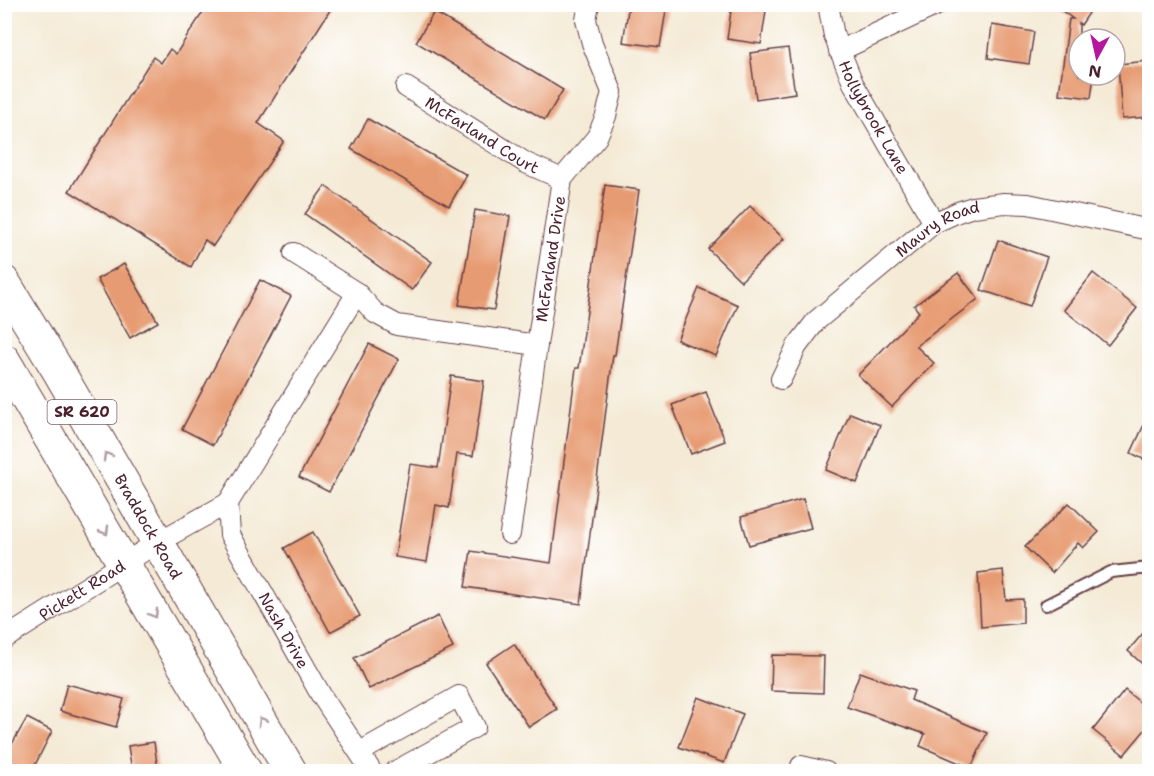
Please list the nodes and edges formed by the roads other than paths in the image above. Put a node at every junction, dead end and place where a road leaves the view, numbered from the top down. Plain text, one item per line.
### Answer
1 (589, 4) edge
2 (828, 4) edge
3 (939, 4) edge
4 (839, 51) junction
5 (406, 87) dead end
6 (562, 179) junction
7 (934, 223) junction
8 (1149, 230) edge
9 (294, 253) dead end
10 (4, 282) edge
11 (357, 293) junction
12 (537, 345) junction
13 (4, 360) edge
14 (781, 379) dead end
15 (228, 503) junction
16 (510, 534) dead end
17 (158, 542) junction
18 (124, 564) junction
19 (1149, 568) edge
20 (1046, 605) dead end
21 (4, 639) edge
22 (360, 752) junction
23 (801, 766) dead end
24 (246, 771) edge
25 (291, 771) edge
26 (372, 771) edge
27 (394, 771) edge
28 (826, 771) edge

1 - 6 street, McFarland Drive
2 - 4 street, Hollybrook Lane
3 - 4 street
4 - 7 street, Hollybrook Lane
5 - 6 street, McFarland Court
6 - 12 street, McFarland Drive
7 - 8 street, Maury Road
7 - 14 street, Maury Road
9 - 11 street
17 -> 10 main road, Braddock Road / SR 620
11 - 12 street
11 - 15 street
12 - 16 street, McFarland Drive
13 -> 18 main road, SR 620
15 - 17 street
15 - 22 street, Nash Drive
17 - 18 street, Pickett Road
25 -> 17 main road, Braddock Road / SR 620
18 - 21 street, Pickett Road
18 -> 24 main road, SR 620
19 - 20 lane
22 - 26 street, Nash Drive
22 - 27 street
23 - 28 street

